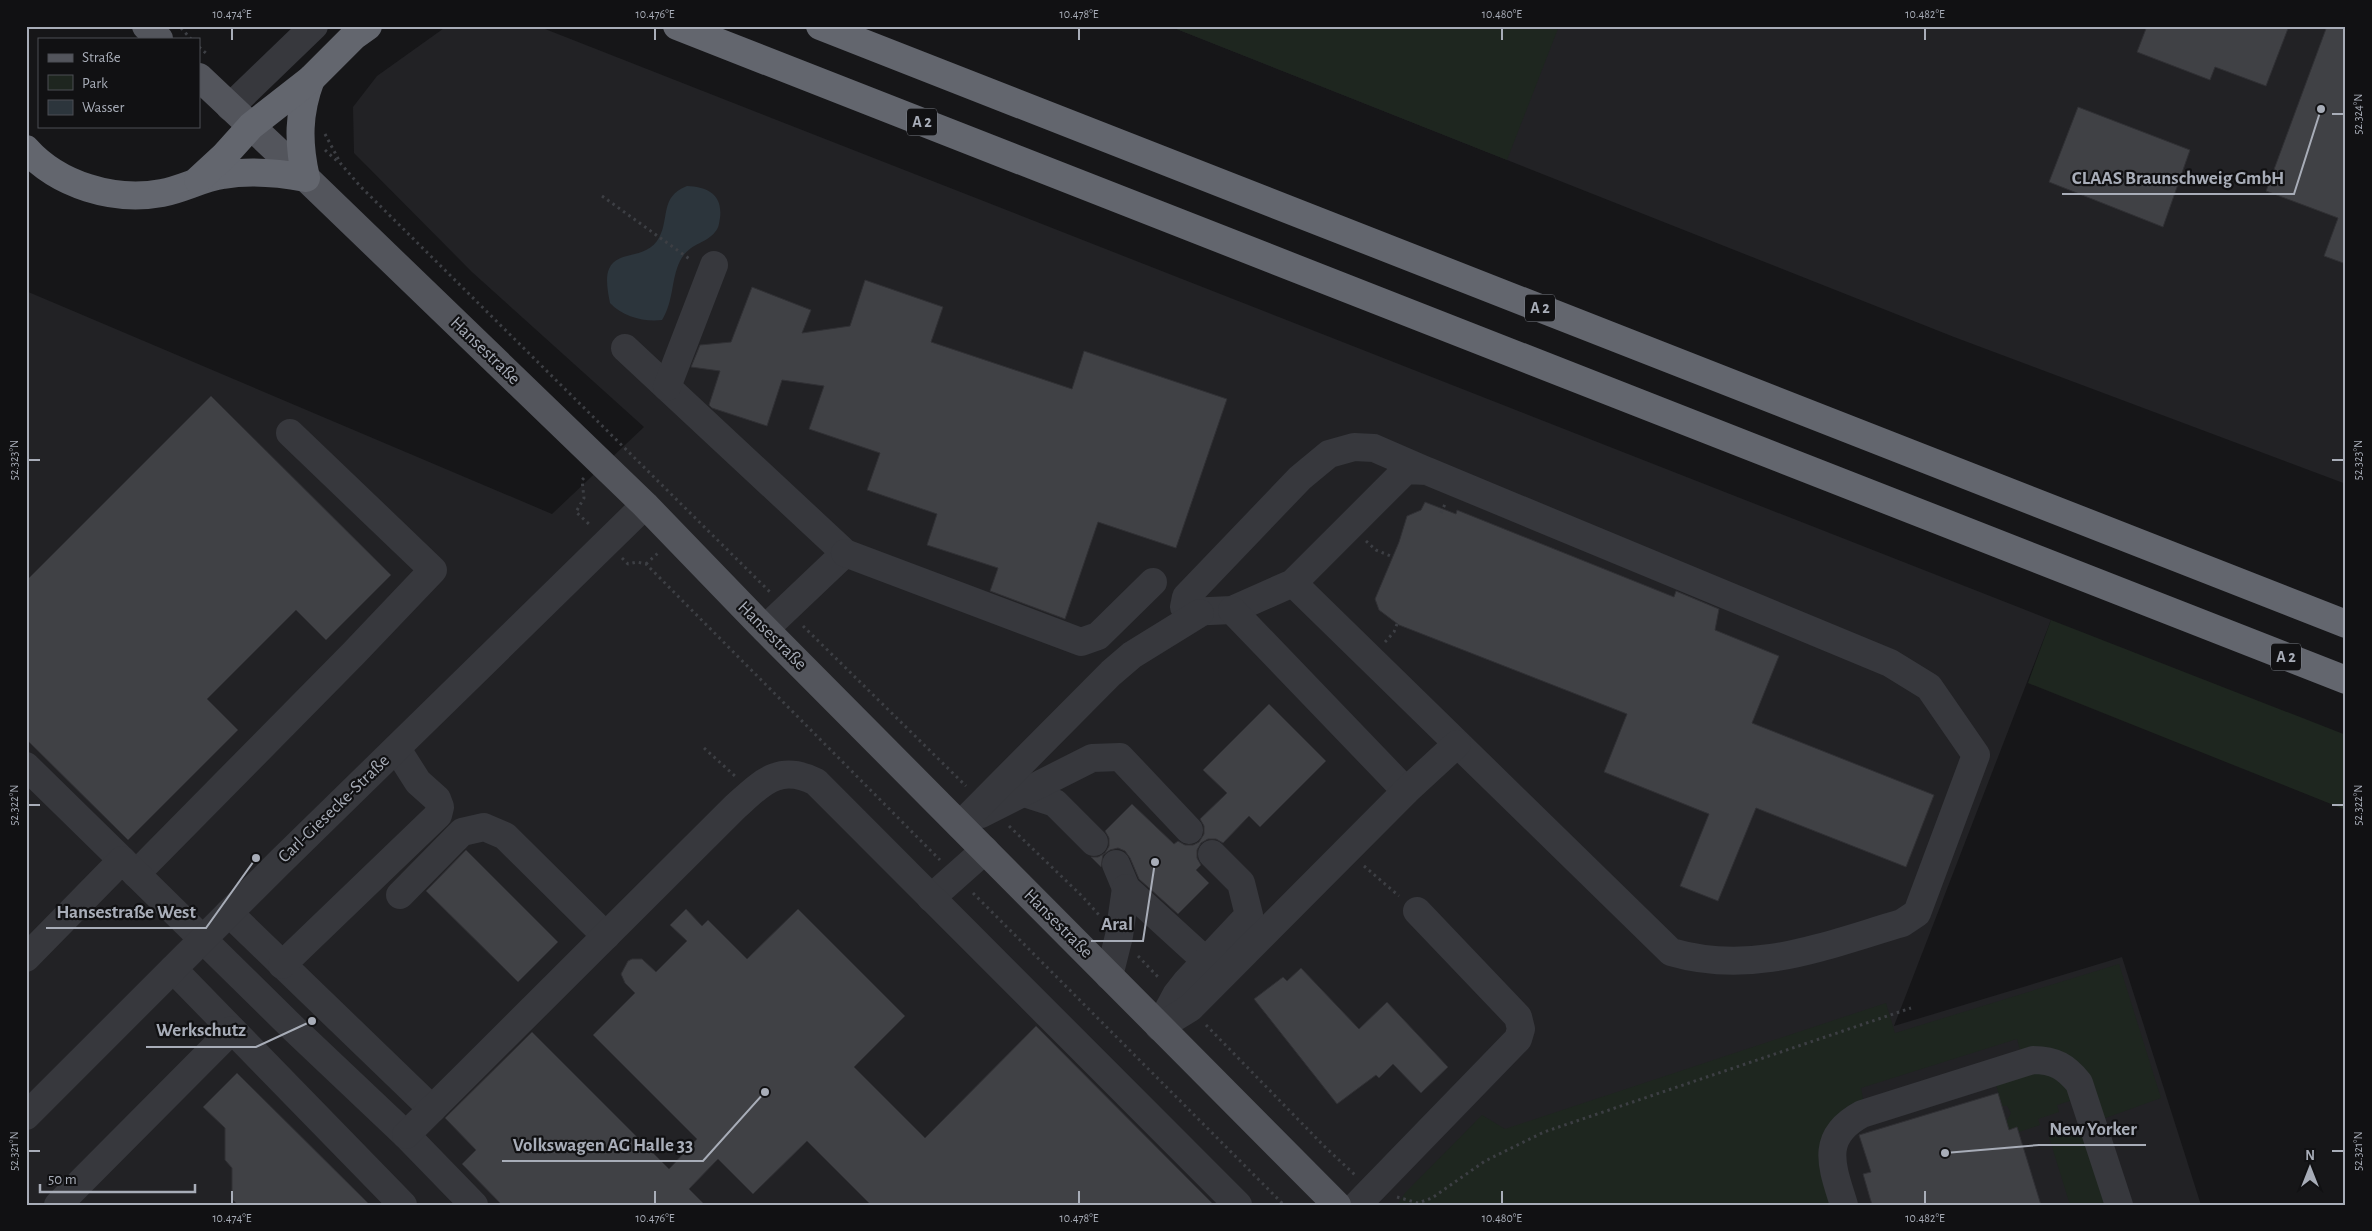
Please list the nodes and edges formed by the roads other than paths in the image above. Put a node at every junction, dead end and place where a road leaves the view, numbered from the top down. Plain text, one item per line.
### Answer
1 (146, 26) edge
2 (314, 26) edge
3 (368, 26) edge
4 (677, 26) edge
5 (820, 26) edge
6 (158, 38) edge
7 (207, 69) edge
8 (311, 79) junction
9 (230, 107) junction
10 (251, 126) junction
11 (26, 148) edge
12 (306, 178) junction
13 (197, 181) junction
14 (702, 262) road end
15 (625, 348) dead end
16 (667, 387) junction
17 (290, 433) dead end
18 (1427, 471) junction
19 (645, 505) junction
20 (845, 553) junction
21 (1154, 582) dead end
22 (1293, 583) junction
23 (1232, 610) junction
24 (1200, 613) junction
25 (2346, 624) edge
26 (765, 629) junction
27 (2346, 680) edge
28 (1457, 744) junction
29 (397, 748) junction
30 (26, 766) edge
31 (1406, 791) junction
32 (1024, 793) junction
33 (960, 825) junction
34 (1189, 830) dead end
35 (1094, 842) dead end
36 (985, 850) junction
37 (1212, 854) dead end
38 (129, 867) junction
39 (400, 895) dead end
40 (931, 898) junction
41 (1417, 911) road end
42 (229, 913) junction
43 (606, 936) junction
44 (202, 939) junction
45 (26, 958) edge
46 (1206, 961) junction
47 (282, 965) junction
48 (173, 968) junction
49 (1109, 976) junction
50 (1159, 1027) junction
51 (232, 1030) junction
52 (432, 1109) junction
53 (26, 1116) edge
54 (406, 1135) junction
55 (1365, 1198) edge
56 (58, 1205) edge
57 (403, 1205) edge
58 (474, 1205) edge
59 (1238, 1205) edge
60 (1337, 1205) edge
61 (1844, 1205) edge
62 (2119, 1205) edge

1 - 6 main road
2 - 9 street
3 - 8 highway
4 - 27 highway, A 2
5 - 25 highway, A 2
7 - 9 main road, Hansestraße
8 - 10 highway
8 - 12 highway
9 - 10 main road, Hansestraße
10 - 12 main road, Hansestraße
10 - 13 highway
11 - 13 highway
12 - 13 highway
12 - 19 main road, Hansestraße
14 - 16 street
15 - 16 street
16 - 20 street
17 - 38 street
18 - 22 street
18 - 24 street
18 - 28 street
19 - 26 main road, Hansestraße
19 - 29 street, Carl-Giesecke-Straße
20 - 21 street
20 - 26 street
22 - 23 street
22 - 28 street
23 - 24 street
23 - 31 street
24 - 33 street
26 - 33 main road, Hansestraße
28 - 31 street
29 - 42 street, Carl-Giesecke-Straße
29 - 47 street
30 - 38 street
31 - 50 street
32 - 33 street
32 - 34 street
32 - 35 street
33 - 36 main road, Hansestraße
36 - 40 street
36 - 49 main road, Hansestraße
37 - 46 street
38 - 44 street
38 - 45 street
39 - 43 street
40 - 43 street
40 - 59 street
41 - 55 street
42 - 44 street, Carl-Giesecke-Straße
42 - 47 street
43 - 52 street
44 - 48 street, Carl-Giesecke-Straße
44 - 54 street
46 - 49 street
46 - 50 street
47 - 52 street
48 - 51 street
48 - 53 street, Carl-Giesecke-Straße
49 - 50 main road, Hansestraße
50 - 60 main road, Hansestraße
51 - 56 street
51 - 57 street
52 - 54 street
54 - 58 street
61 - 62 street

